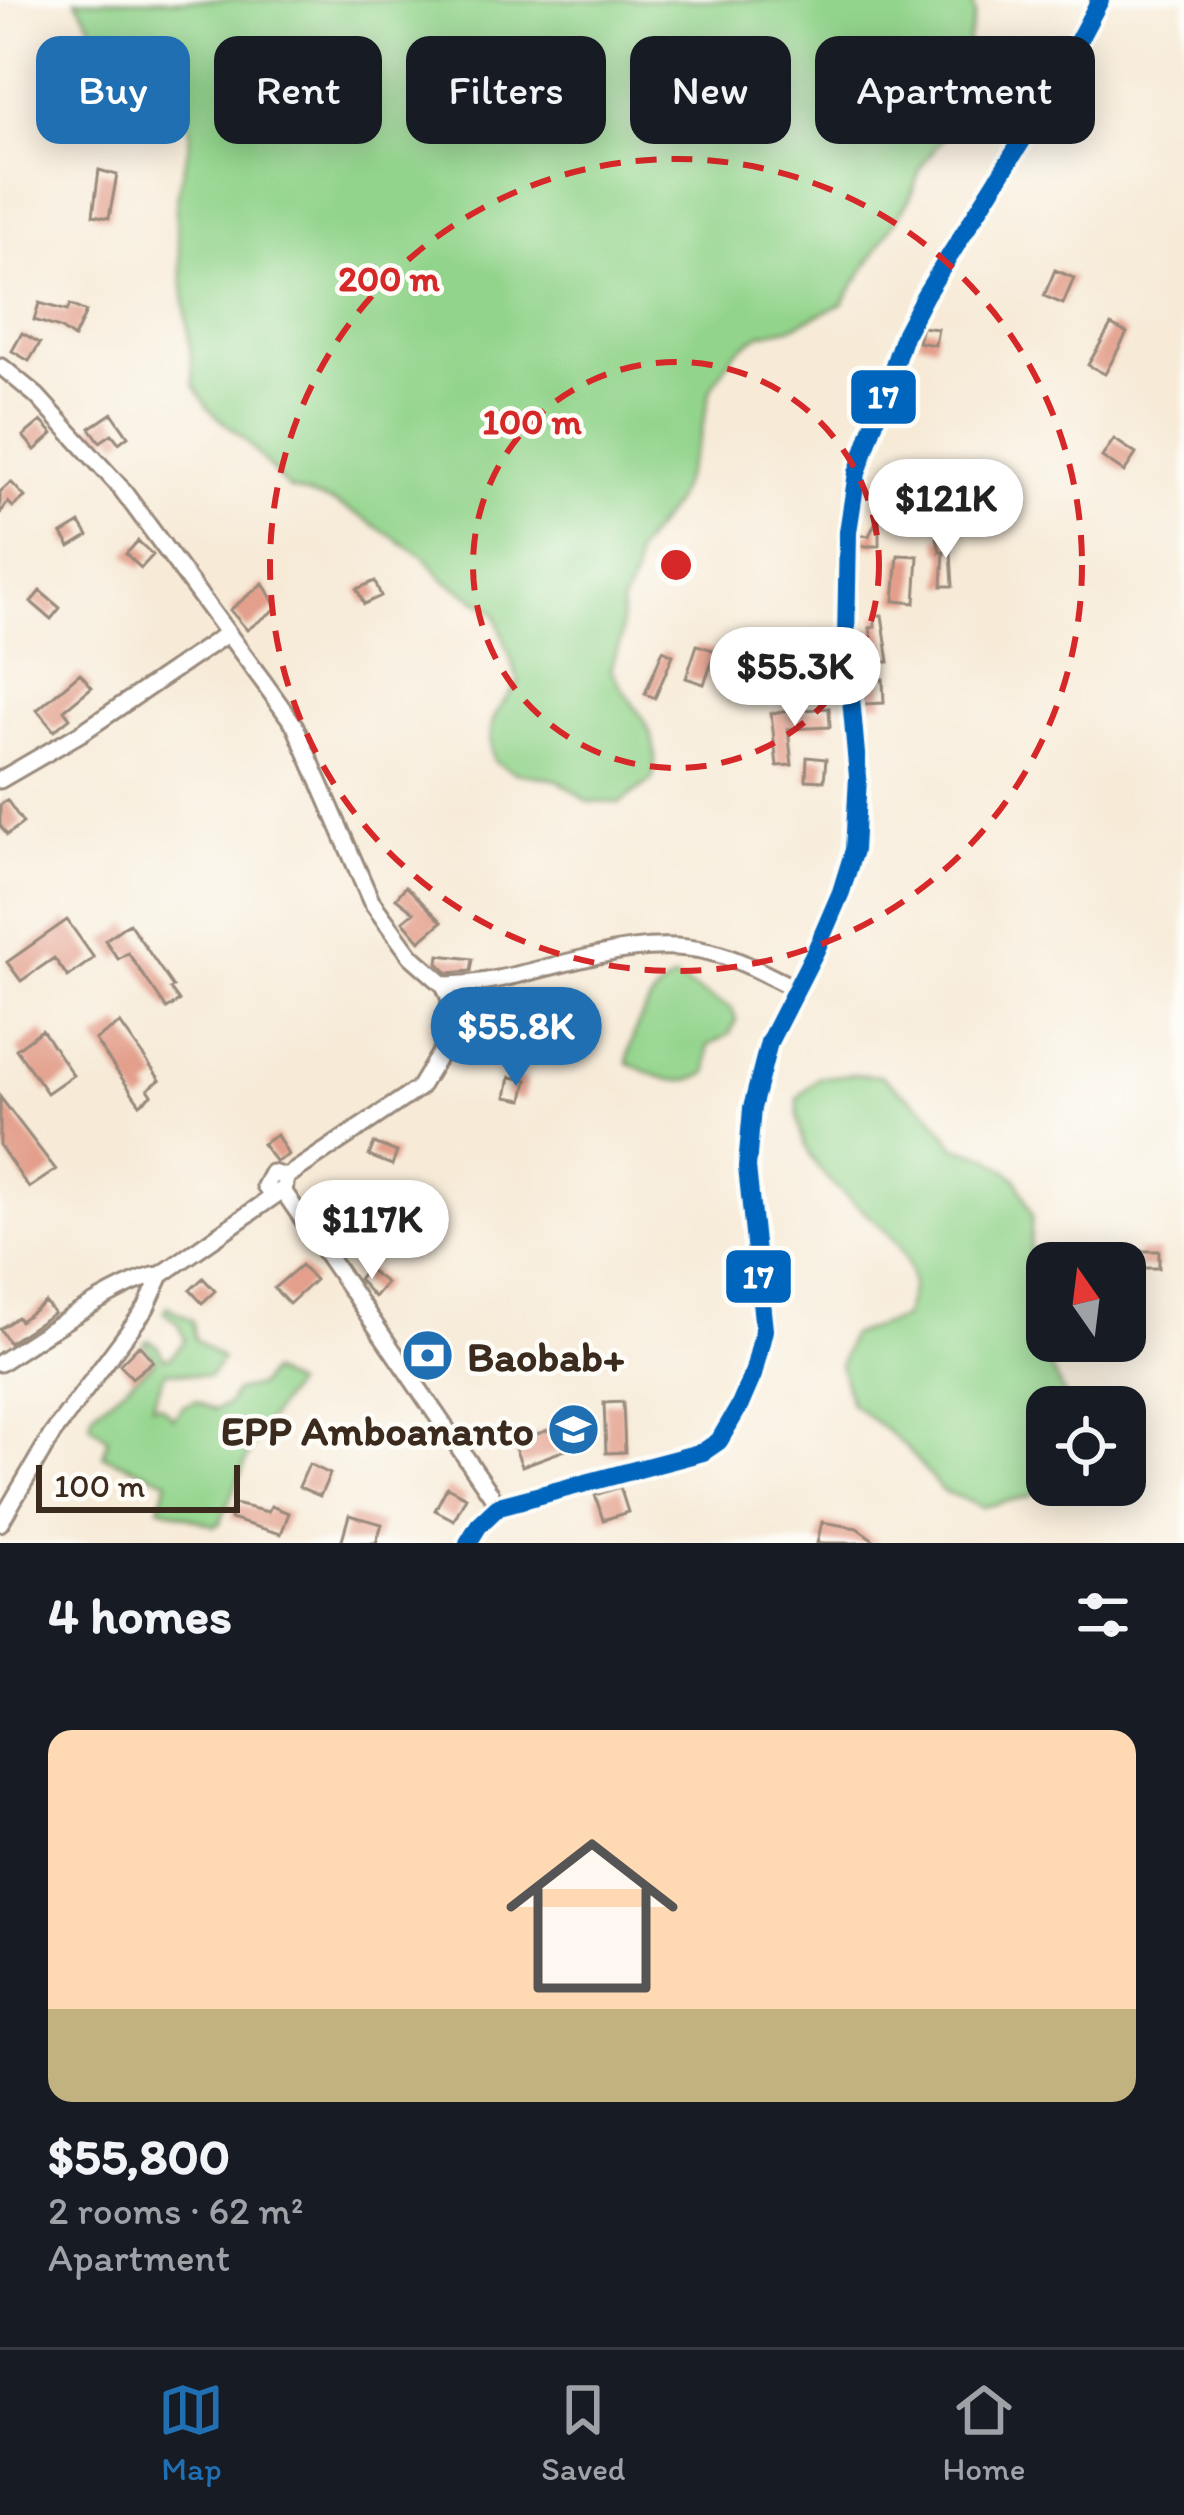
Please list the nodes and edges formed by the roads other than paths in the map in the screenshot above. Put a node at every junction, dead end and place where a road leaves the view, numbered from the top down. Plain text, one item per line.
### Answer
1 (1100, 0) edge
2 (2, 367) edge
3 (228, 633) junction
4 (0, 780) edge
5 (444, 985) junction
6 (796, 989) junction
7 (282, 1188) junction
8 (161, 1275) junction
9 (0, 1363) edge
10 (499, 1506) junction
11 (0, 1523) edge
12 (468, 1543) edge

1 - 6 street
2 - 3 street
3 - 4 street
3 - 5 street
5 - 6 street
5 - 7 street
6 - 10 street
7 - 8 street
7 - 10 street
8 - 9 street
8 - 11 street
10 - 12 street

